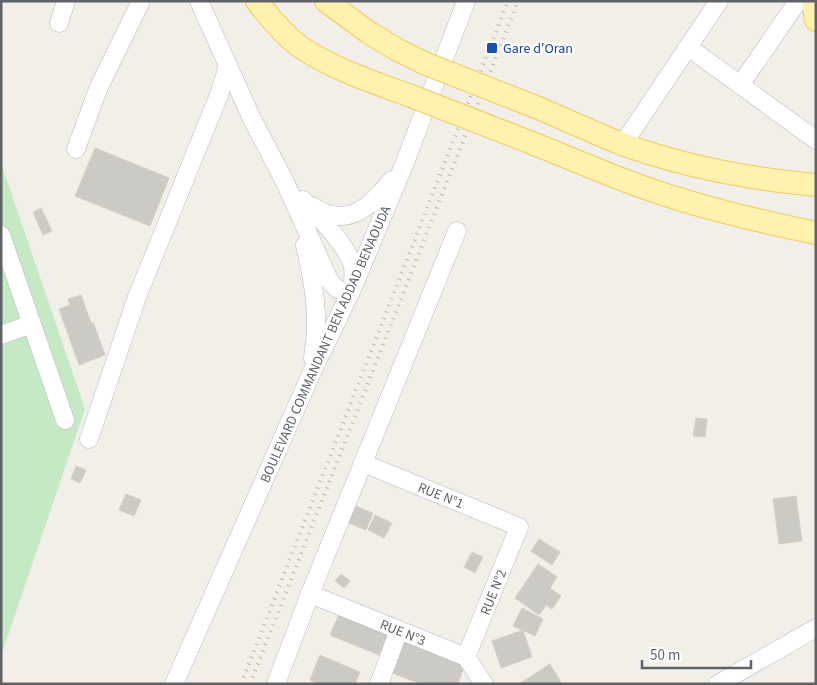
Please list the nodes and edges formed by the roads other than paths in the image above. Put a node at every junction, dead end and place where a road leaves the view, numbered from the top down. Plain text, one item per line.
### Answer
1 (66, 1) edge
2 (141, 1) edge
3 (199, 1) edge
4 (257, 1) edge
5 (326, 1) edge
6 (466, 1) edge
7 (719, 1) edge
8 (798, 1) edge
9 (813, 1) edge
10 (816, 20) edge
11 (59, 23) dead end
12 (688, 47) junction
13 (228, 66) junction
14 (740, 85) junction
15 (816, 140) edge
16 (623, 144) junction
17 (76, 149) dead end
18 (404, 165) junction
19 (284, 180) junction
20 (816, 186) edge
21 (303, 200) junction
22 (457, 232) dead end
23 (816, 233) edge
24 (1, 235) edge
25 (353, 287) junction
26 (32, 324) junction
27 (1, 335) edge
28 (311, 374) junction
29 (65, 420) dead end
30 (89, 439) dead end
31 (363, 463) junction
32 (519, 527) joint
33 (310, 594) junction
34 (816, 628) edge
35 (399, 630) junction
36 (466, 658) junction
37 (723, 682) edge
38 (174, 684) edge
39 (276, 684) edge
40 (379, 684) edge
41 (484, 684) edge

1 - 11 street
2 - 17 street
3 - 13 street
4 - 23 main road, bridge
5 - 16 main road, bridge
6 - 18 street, BOULEVARD COMMANDANT BEN ADDAD BENAOUDA
7 - 12 street
8 - 14 street
9 - 10 main road
12 - 14 street
12 - 16 street
13 - 19 street
13 - 30 street
14 - 15 street
16 - 20 main road
18 - 21 street
18 - 25 street, BOULEVARD COMMANDANT BEN ADDAD BENAOUDA
19 - 21 street
19 - 25 street
19 - 28 street
21 - 25 street
22 - 31 street
24 - 26 street
25 - 28 street, BOULEVARD COMMANDANT BEN ADDAD BENAOUDA
26 - 27 street
26 - 29 street
28 - 38 street, BOULEVARD COMMANDANT BEN ADDAD BENAOUDA
31 - 32 street, RUE N°1
31 - 33 street
32 - 36 street, RUE N°2
33 - 35 street, RUE N°3
33 - 39 street
34 - 37 street
35 - 36 street, RUE N°3
35 - 40 street
36 - 41 street

